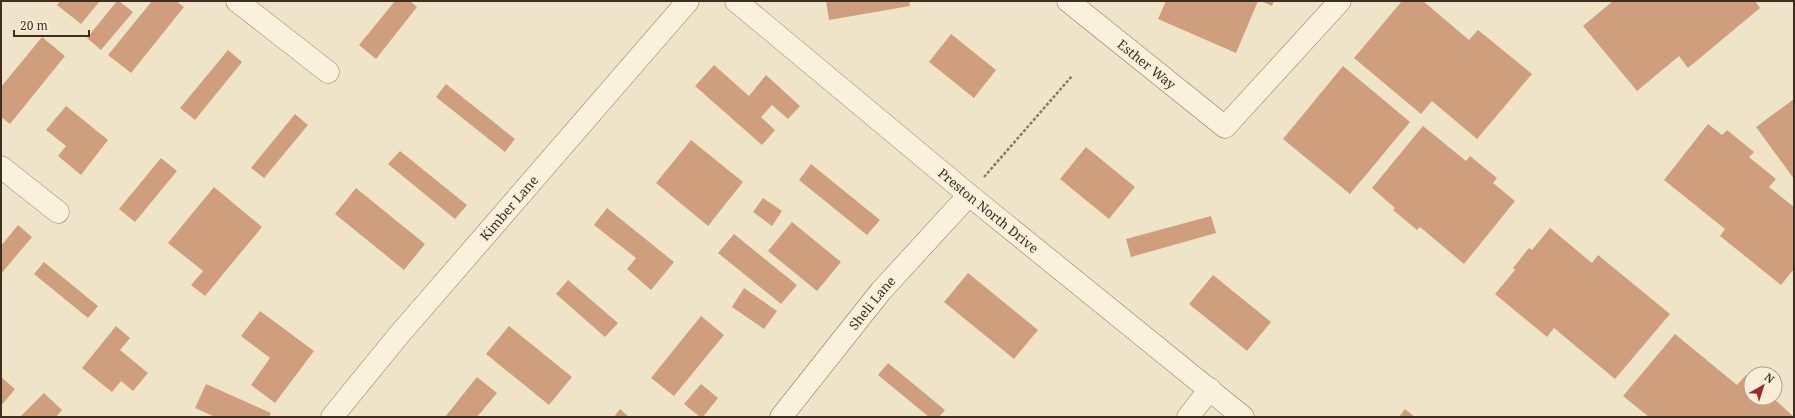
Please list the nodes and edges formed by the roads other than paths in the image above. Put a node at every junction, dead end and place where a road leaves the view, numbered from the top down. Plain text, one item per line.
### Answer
1 (237, 1) edge
2 (688, 1) edge
3 (736, 1) edge
4 (1068, 1) edge
5 (1340, 1) edge
6 (328, 72) dead end
7 (1, 167) edge
8 (969, 195) junction
9 (58, 212) dead end
10 (1210, 389) junction
11 (332, 417) edge
12 (781, 417) edge
13 (1188, 417) edge
14 (1243, 417) edge

1 - 6 street
2 - 11 street, Kimber Lane
3 - 8 street, Preston North Drive
4 - 5 street, Esther Way
7 - 9 street
8 - 10 street, Preston North Drive
8 - 12 street, Sheli Lane
10 - 13 street
10 - 14 street, Preston North Drive

